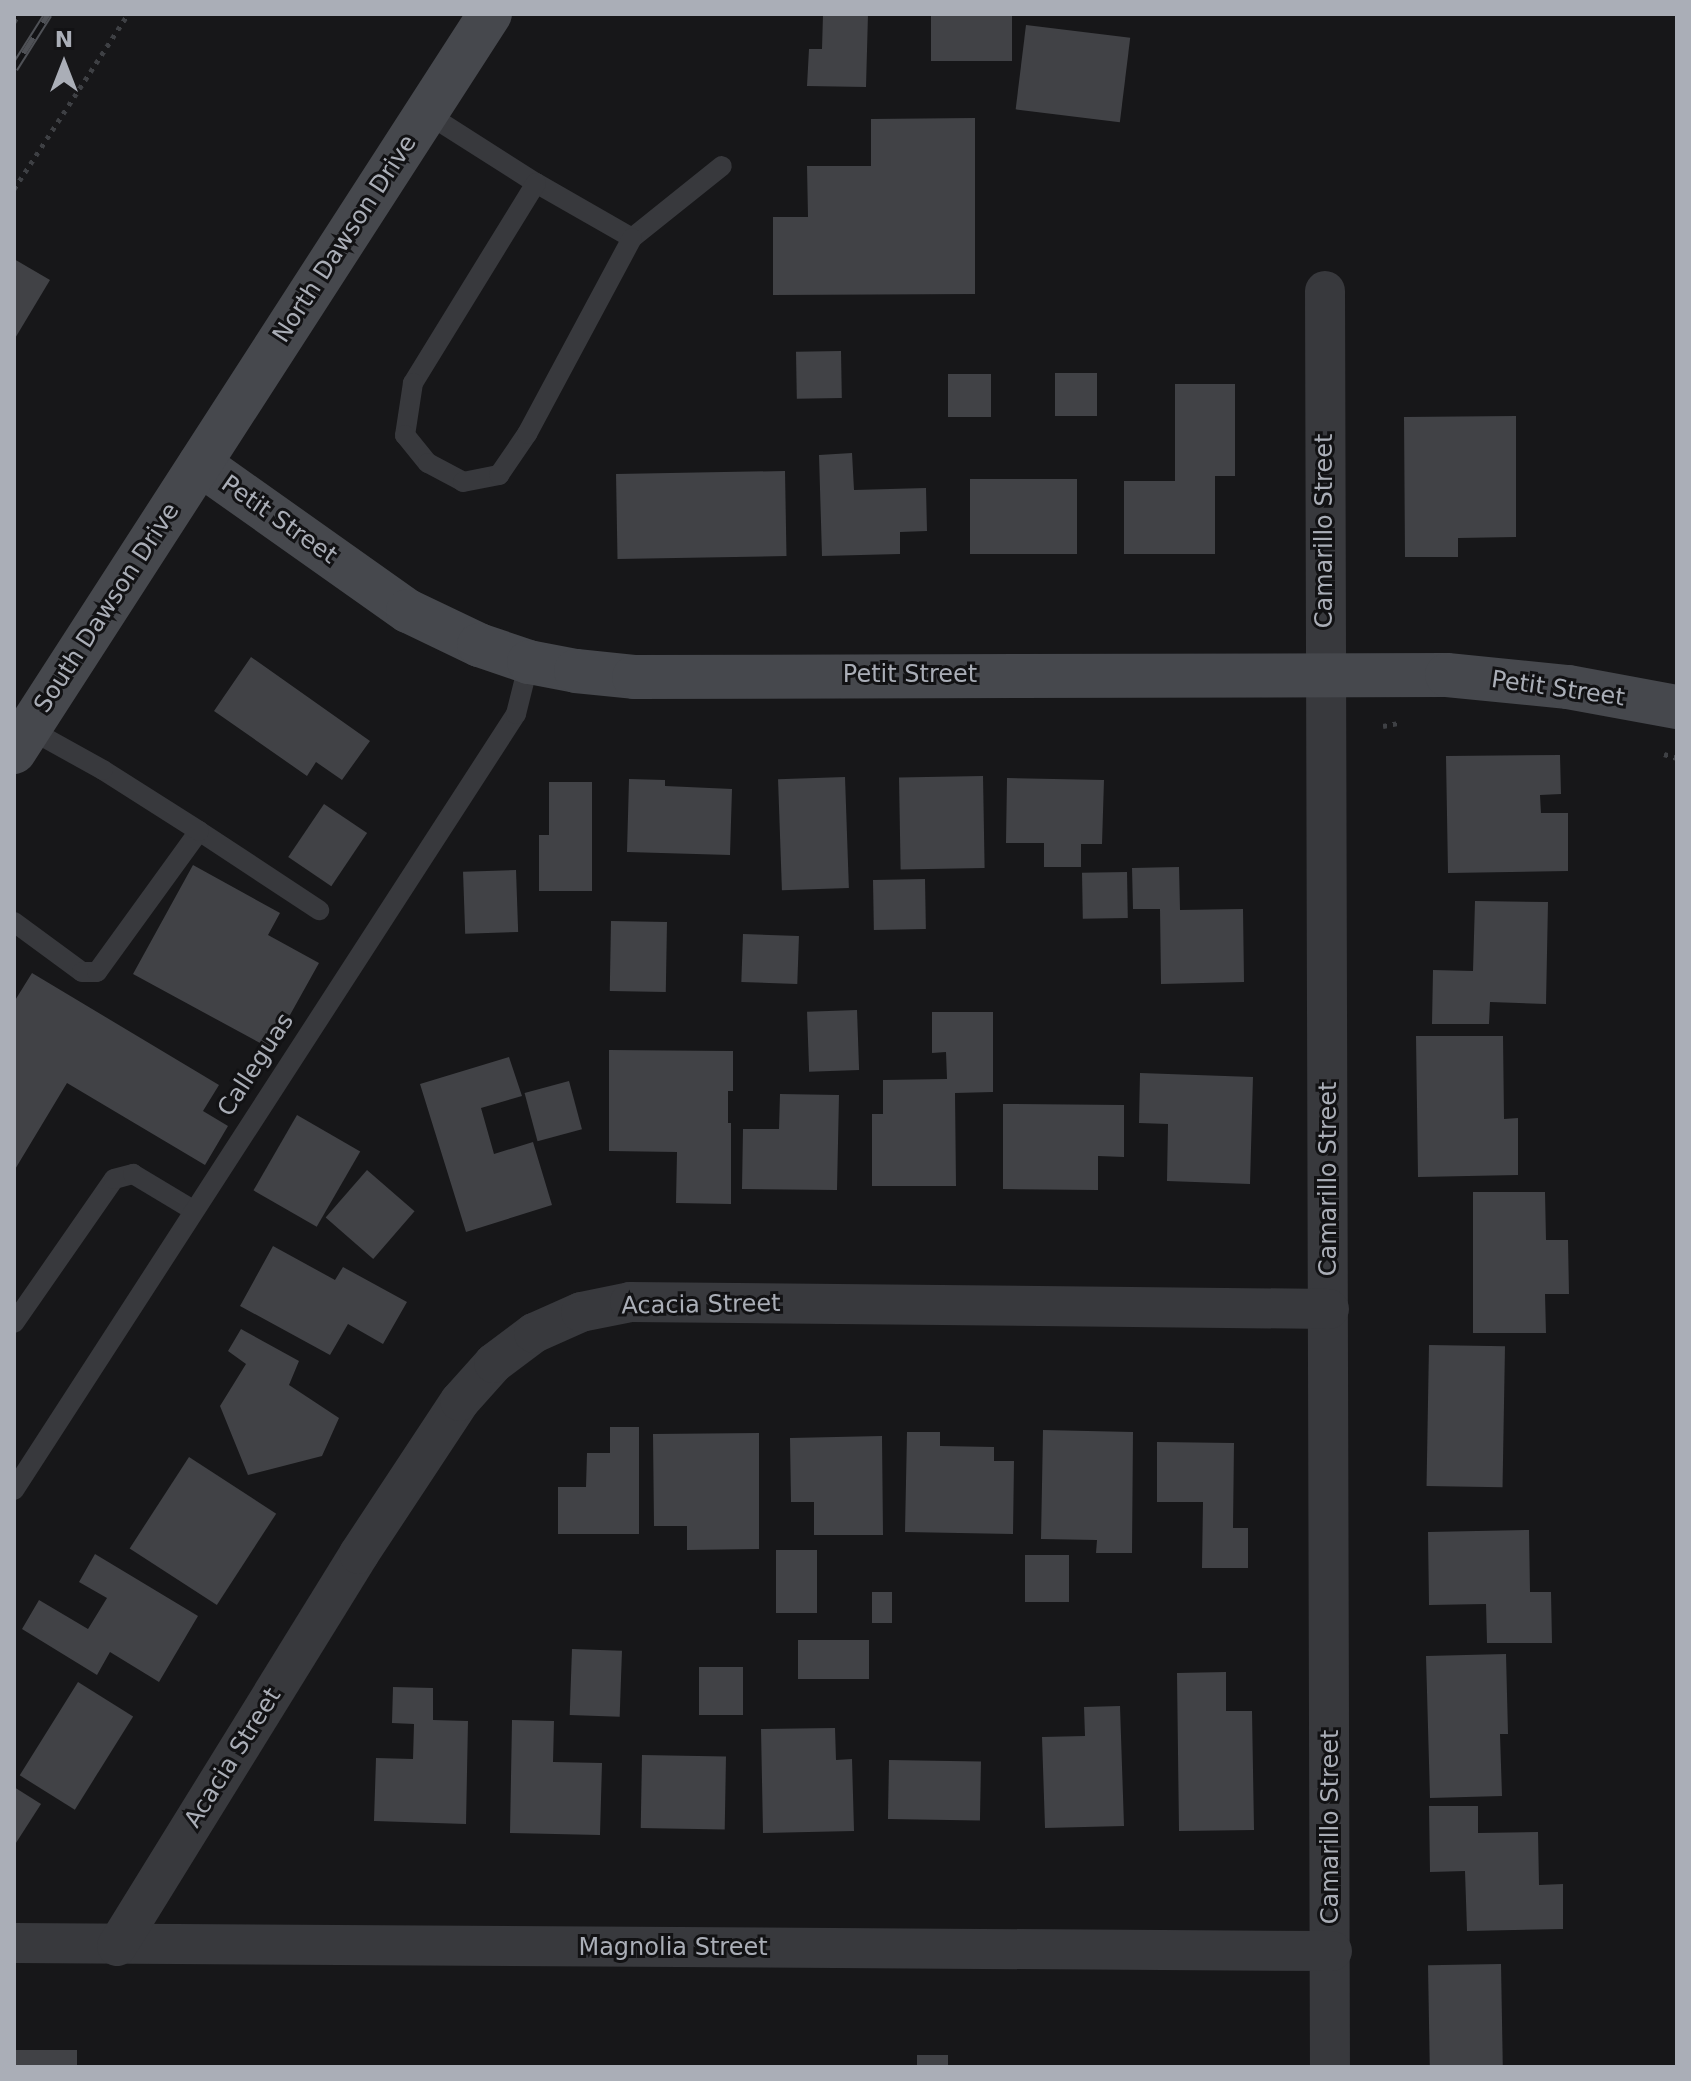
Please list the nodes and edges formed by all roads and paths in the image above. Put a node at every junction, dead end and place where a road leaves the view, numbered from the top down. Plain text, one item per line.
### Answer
1 (19, 14) edge
2 (128, 14) edge
3 (490, 14) edge
4 (14, 22) edge
5 (426, 113) junction
6 (722, 166) dead end
7 (536, 183) junction
8 (14, 189) edge
9 (632, 238) junction
10 (1325, 291) dead end
11 (200, 464) junction
12 (529, 662) junction
13 (1325, 673) junction
14 (1677, 707) edge
15 (21, 741) edge
16 (199, 831) junction
17 (319, 910) dead end
18 (14, 922) edge
19 (193, 1210) junction
20 (1329, 1309) junction
21 (14, 1323) edge
22 (14, 1490) edge
23 (14, 1943) edge
24 (117, 1946) junction
25 (1332, 1951) junction
26 (1330, 2067) edge

1 - 4 path
2 - 8 path
3 - 5 street, North Dawson Drive
5 - 7 lane
5 - 11 street, North Dawson Drive
6 - 9 lane
7 - 9 lane
7 - 9 lane
10 - 13 street, Camarillo Street
11 - 12 street, Petit Street
11 - 15 street, South Dawson Drive
12 - 13 street, Petit Street
12 - 19 lane, Calleguas
13 - 14 street, Petit Street
13 - 20 street, Camarillo Street
15 - 16 lane
16 - 17 lane
16 - 18 lane
19 - 21 lane
19 - 22 lane, Calleguas
20 - 24 street, Acacia Street
20 - 25 street, Camarillo Street
23 - 24 street, Magnolia Street
24 - 25 street, Magnolia Street
25 - 26 street, Camarillo Street

